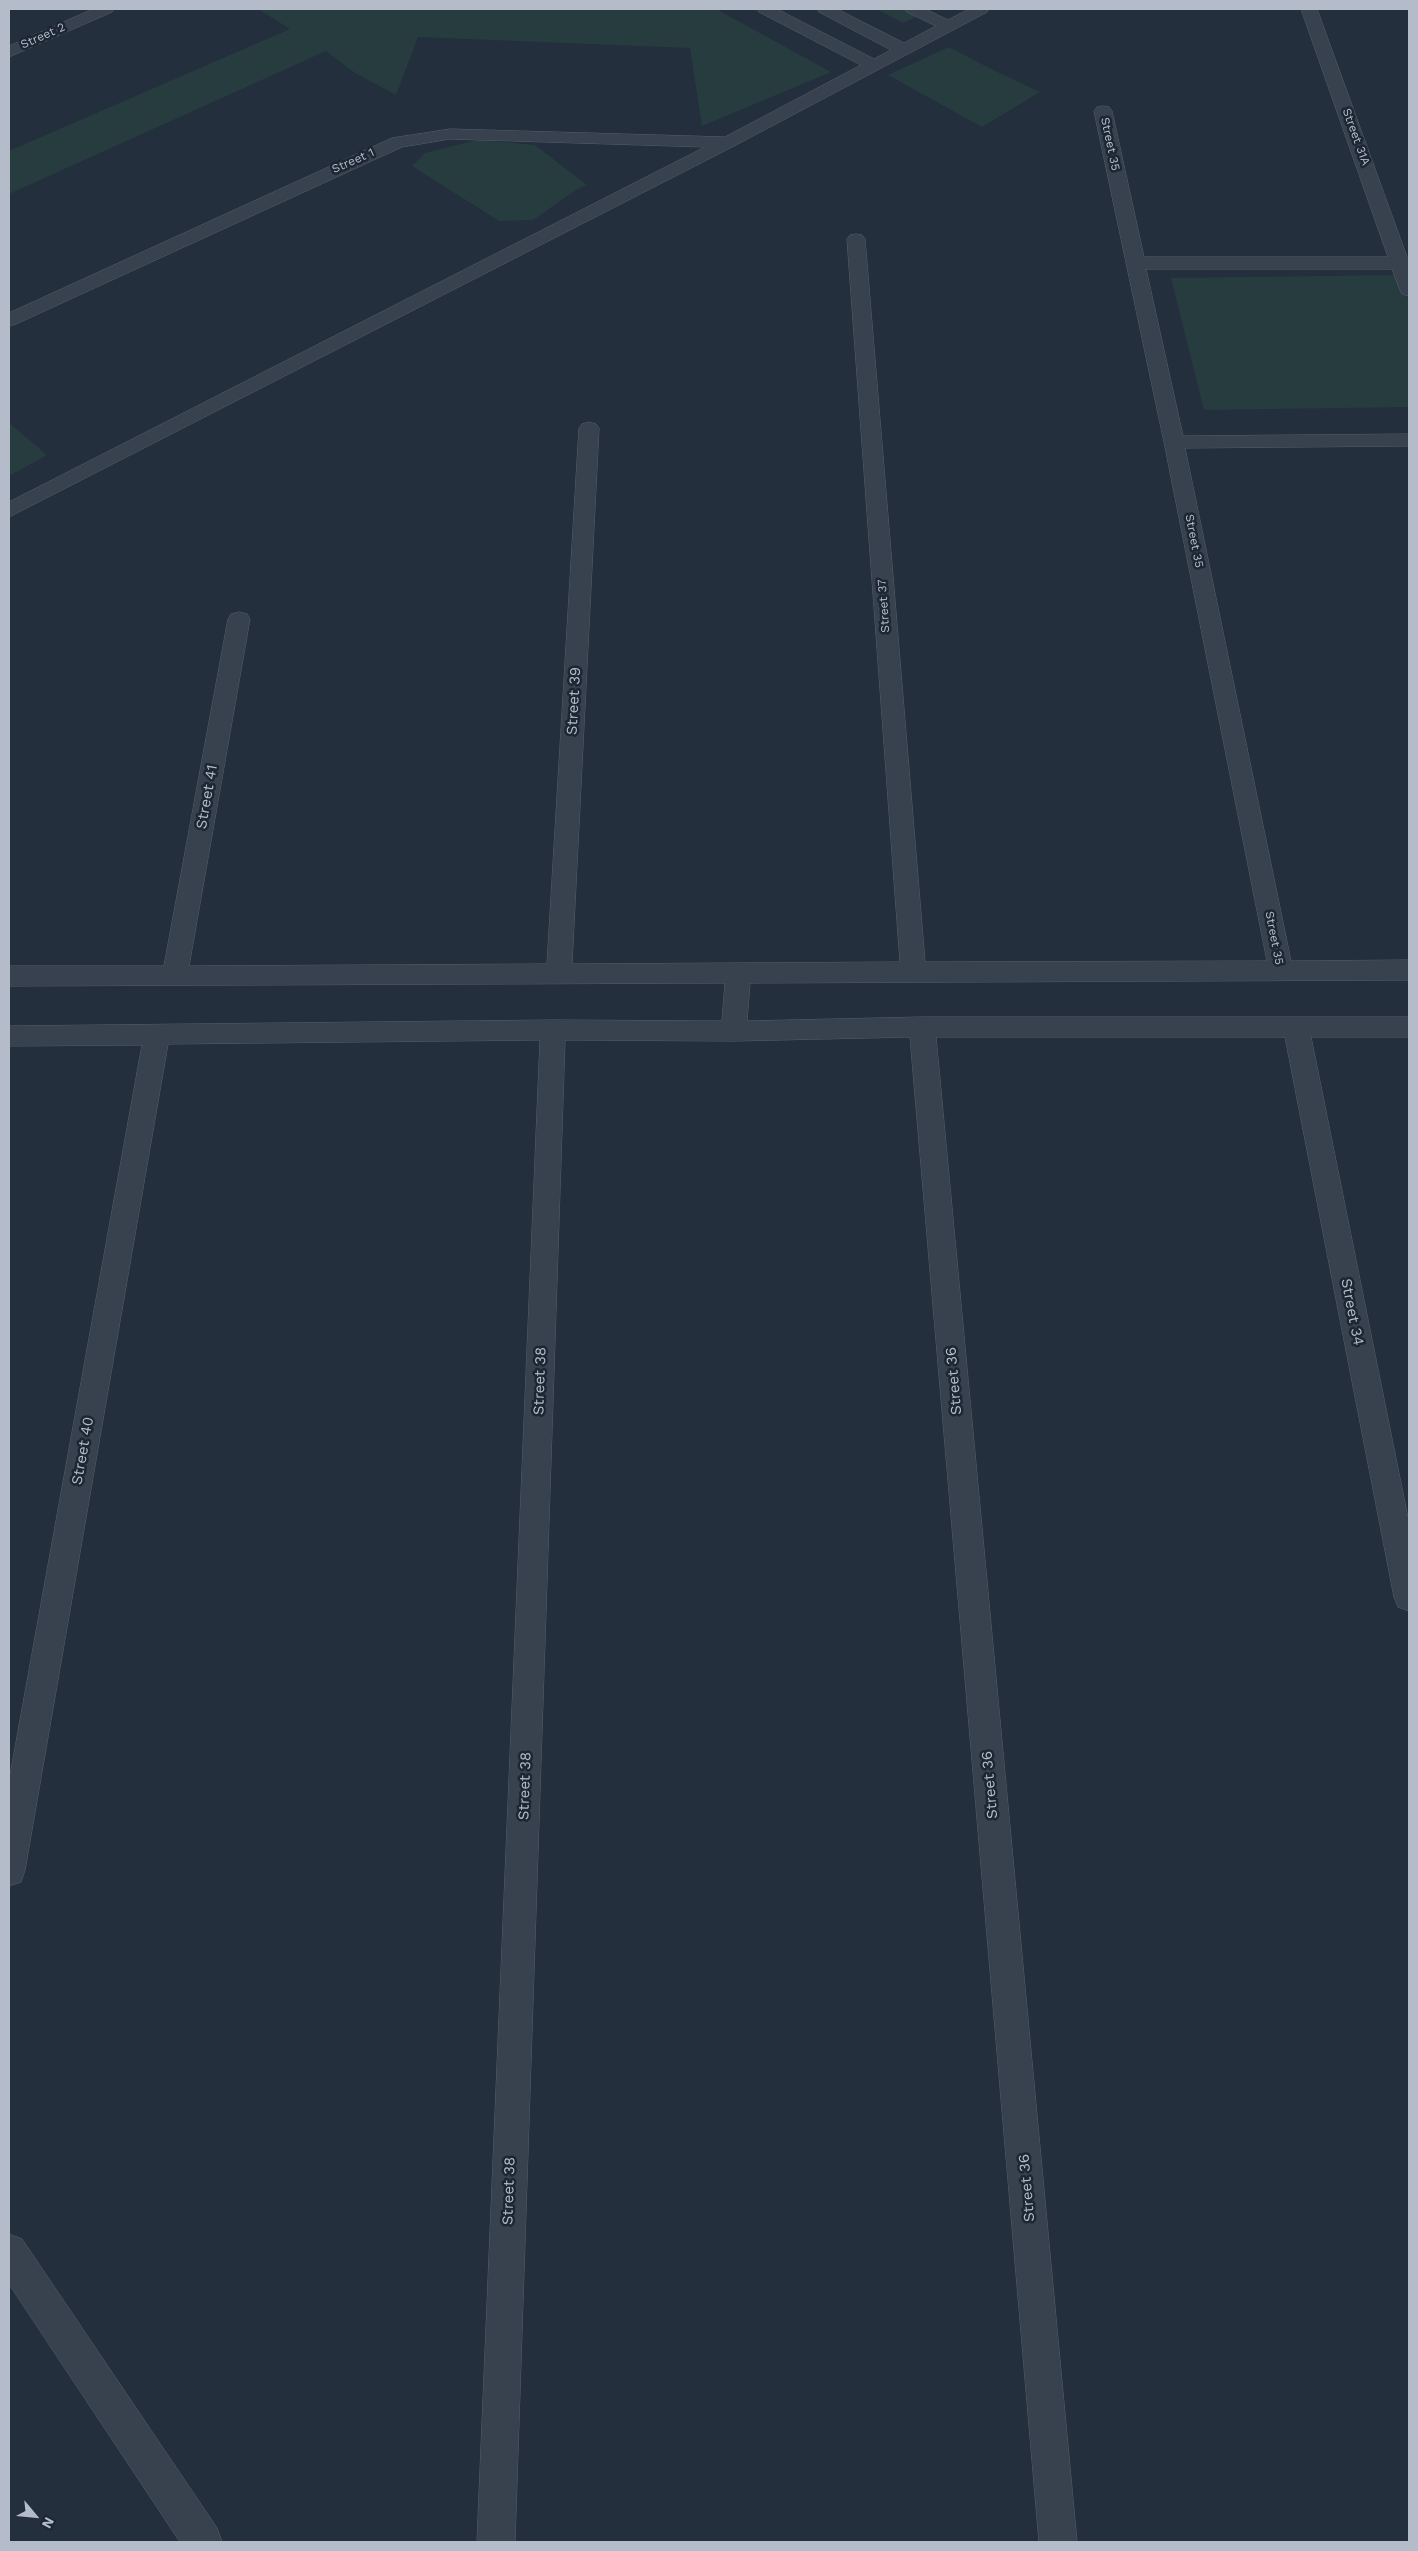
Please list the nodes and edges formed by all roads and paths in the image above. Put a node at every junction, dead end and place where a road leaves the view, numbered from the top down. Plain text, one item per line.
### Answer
1 (106, 9) edge
2 (765, 9) edge
3 (825, 9) edge
4 (913, 9) edge
5 (981, 9) edge
6 (1310, 10) edge
7 (948, 26) junction
8 (902, 49) junction
9 (9, 52) edge
10 (874, 65) junction
11 (1103, 111) dead end
12 (728, 142) junction
13 (856, 239) dead end
14 (1135, 263) junction
15 (1405, 263) edge
16 (1409, 290) edge
17 (9, 320) edge
18 (589, 428) dead end
19 (1409, 440) edge
20 (1174, 442) junction
21 (9, 510) edge
22 (239, 620) dead end
23 (1409, 970) edge
24 (1281, 971) junction
25 (913, 973) junction
26 (175, 974) junction
27 (560, 974) junction
28 (738, 974) junction
29 (9, 976) edge
30 (922, 1027) junction
31 (1296, 1027) junction
32 (1409, 1027) edge
33 (553, 1030) junction
34 (734, 1031) junction
35 (157, 1034) junction
36 (9, 1036) edge
37 (1409, 1597) edge
38 (9, 1870) edge
39 (9, 2252) edge
40 (203, 2542) edge
41 (496, 2542) edge
42 (1058, 2542) edge

1 - 9 street, Street 2
2 - 10 street
3 - 8 street
4 - 7 street
5 - 7 street
6 - 15 street, Street 31A
7 - 8 street
8 - 10 street
10 - 12 street
11 - 14 street, Street 35
12 - 17 street, Street 1
12 - 21 street
13 - 25 street, Street 37
14 - 15 street
14 - 20 street, Street 35
15 - 16 street, Street 31A
18 - 27 street, Street 39
19 - 20 street
20 - 24 street, Street 35
22 - 26 street, Street 41
23 - 24 street
24 - 25 street
25 - 28 street
26 - 27 street
26 - 29 street
27 - 28 street
28 - 34 street
30 - 31 street
30 - 34 street
30 - 42 street, Street 36
31 - 32 street
31 - 37 street, Street 34
33 - 34 street
33 - 35 street
33 - 41 street, Street 38
35 - 36 street
35 - 38 street, Street 40
39 - 40 street

